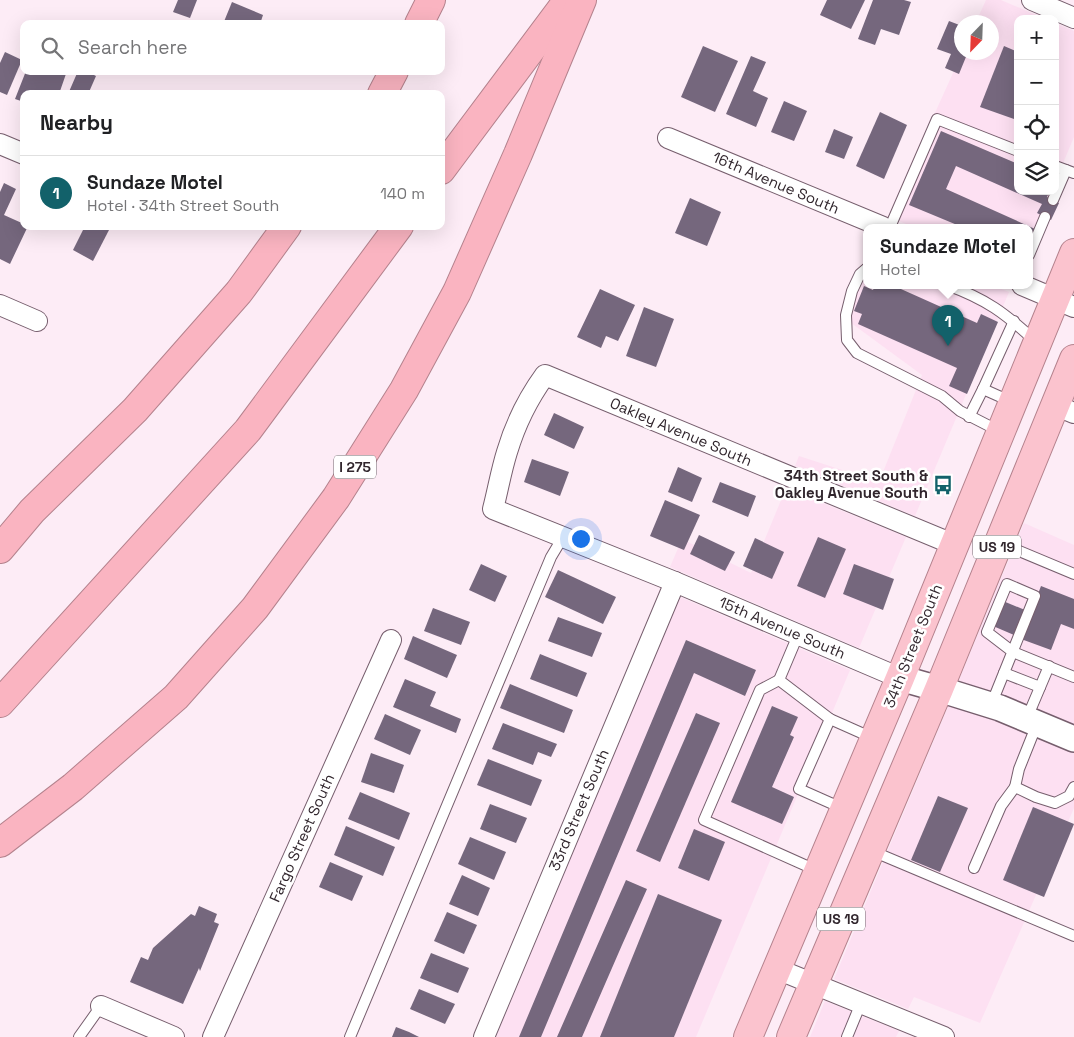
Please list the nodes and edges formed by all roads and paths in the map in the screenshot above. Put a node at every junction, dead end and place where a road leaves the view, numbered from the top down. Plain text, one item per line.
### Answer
1 (431, 0) edge
2 (568, 0) edge
3 (582, 0) edge
4 (1032, 0) edge
5 (1074, 18) edge
6 (421, 20) edge
7 (392, 75) edge
8 (384, 90) edge
9 (668, 138) dead end
10 (0, 144) edge
11 (1015, 150) edge
12 (20, 152) edge
13 (445, 165) edge
14 (1070, 172) edge
15 (1053, 200) dead end
16 (1045, 217) dead end
17 (876, 224) edge
18 (891, 224) edge
19 (284, 230) edge
20 (396, 230) edge
21 (1033, 246) edge
22 (1074, 253) edge
23 (863, 271) edge
24 (956, 289) edge
25 (1032, 289) edge
26 (1065, 303) edge
27 (0, 305) edge
28 (37, 321) dead end
29 (1014, 321) junction
30 (1037, 343) junction
31 (1074, 359) edge
32 (983, 389) junction
33 (1013, 402) junction
34 (1064, 409) edge
35 (969, 417) junction
36 (1001, 432) junction
37 (493, 509) joint
38 (32, 511) junction
39 (0, 537) edge
40 (562, 537) junction
41 (999, 542) junction
42 (955, 545) junction
43 (0, 549) edge
44 (1074, 574) edge
45 (996, 580) junction
46 (675, 582) junction
47 (976, 628) junction
48 (798, 635) junction
49 (391, 640) dead end
50 (1013, 652) junction
51 (1049, 666) junction
52 (1004, 673) junction
53 (1074, 677) edge
54 (900, 678) junction
55 (779, 680) junction
56 (1040, 688) junction
57 (939, 689) junction
58 (0, 703) edge
59 (991, 705) junction
60 (830, 719) junction
61 (1032, 721) junction
62 (875, 739) junction
63 (1074, 739) edge
64 (1015, 787) junction
65 (1074, 787) edge
66 (845, 809) junction
67 (0, 843) edge
68 (870, 850) junction
69 (974, 868) dead end
70 (818, 871) junction
71 (1074, 936) edge
72 (777, 969) junction
73 (813, 984) junction
74 (861, 1003) junction
75 (101, 1006) joint
76 (79, 1037) edge
77 (174, 1037) edge
78 (213, 1037) edge
79 (350, 1037) edge
80 (484, 1037) edge
81 (748, 1037) edge
82 (791, 1037) edge
83 (847, 1037) edge
84 (944, 1037) edge

1 - 6 highway
2 - 13 highway
3 - 67 highway, I 275
4 - 5 street
7 - 8 highway
9 - 17 street, 16th Avenue South
10 - 12 street
11 - 18 lane
14 - 15 lane
16 - 21 lane
19 - 38 highway
20 - 58 highway
22 - 26 highway, 34th Street South / US 19
23 - 35 lane
24 - 29 lane
25 - 26 street
26 - 30 highway, 34th Street South / US 19
27 - 28 street
29 - 30 lane
29 - 32 lane
30 - 33 highway, 34th Street South / US 19
31 - 34 highway, US 19
32 - 33 lane
32 - 35 lane
33 - 36 highway, 34th Street South / US 19
34 - 41 highway, US 19
35 - 36 lane
36 - 42 highway, 34th Street South / US 19
37 - 40 street, 15th Avenue South
37 - 42 street, Oakley Avenue South
38 - 39 highway
38 - 43 highway
40 - 46 street, 15th Avenue South
40 - 79 lane
41 - 44 lane
41 - 45 highway, US 19
42 - 54 highway, 34th Street South / US 19
45 - 47 highway, US 19
45 - 50 lane
46 - 48 street, 15th Avenue South
46 - 80 street, 33rd Street South
47 - 50 lane
47 - 57 highway, US 19
48 - 54 street, 15th Avenue South
48 - 55 lane
49 - 78 street, Fargo Street South
50 - 51 lane
50 - 52 lane
51 - 53 lane
51 - 56 lane
52 - 56 lane
52 - 59 lane
54 - 57 street, 15th Avenue South
54 - 62 highway, 34th Street South / US 19
55 - 60 lane
55 - 70 lane
56 - 61 lane
57 - 59 street, 15th Avenue South
57 - 68 highway, US 19
59 - 61 street, 15th Avenue South
60 - 62 lane
60 - 66 lane
61 - 63 street, 15th Avenue South
61 - 64 lane
62 - 66 highway, 34th Street South / US 19
64 - 65 lane
64 - 69 lane
66 - 70 highway, 34th Street South / US 19
68 - 71 lane
68 - 73 highway, US 19
70 - 72 highway, 34th Street South / US 19
72 - 73 street
72 - 81 highway, 34th Street South / US 19
73 - 74 street
73 - 82 highway, US 19
74 - 83 lane
74 - 84 street
75 - 76 lane
75 - 77 street

